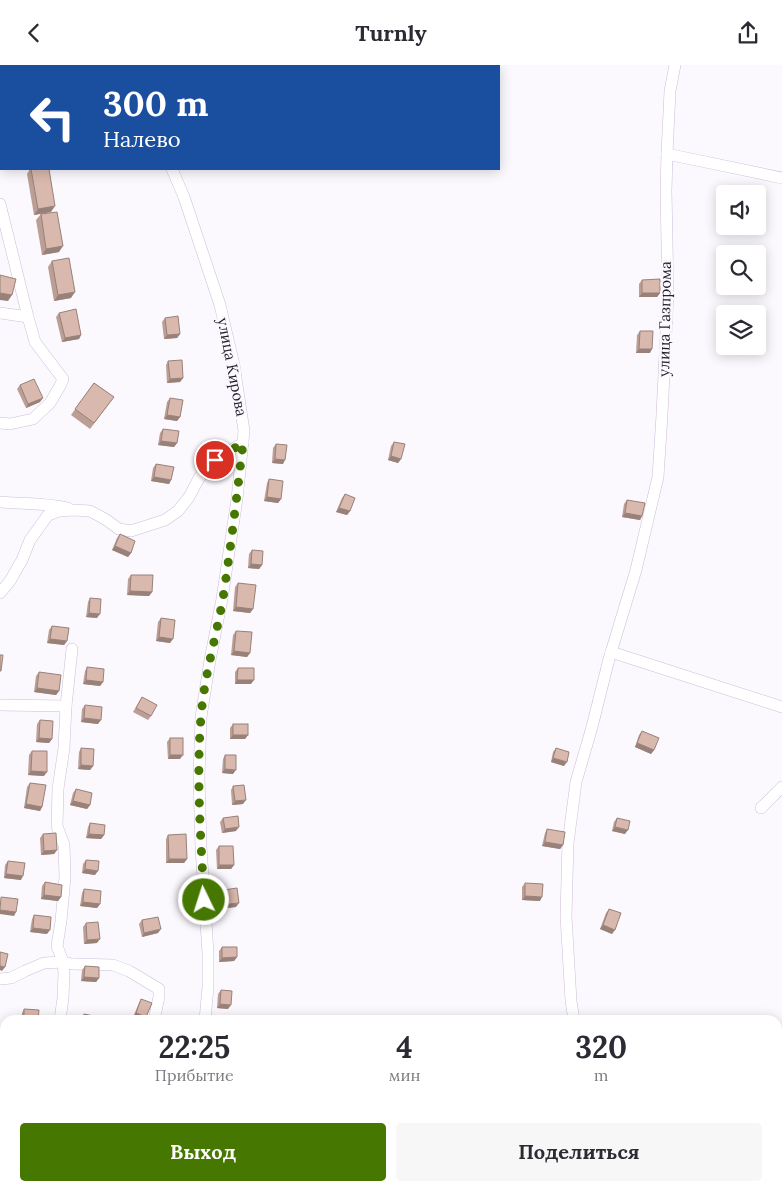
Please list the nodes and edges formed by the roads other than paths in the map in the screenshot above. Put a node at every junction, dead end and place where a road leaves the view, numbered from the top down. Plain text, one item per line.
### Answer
1 (674, 65) edge
2 (667, 154) junction
3 (172, 170) edge
4 (782, 178) edge
5 (0, 204) edge
6 (2, 217) edge
7 (0, 313) edge
8 (28, 317) junction
9 (0, 423) edge
10 (243, 443) junction
11 (0, 502) edge
12 (74, 510) junction
13 (0, 593) edge
14 (72, 649) dead end
15 (611, 652) junction
16 (0, 705) edge
17 (66, 706) junction
18 (782, 707) edge
19 (782, 787) edge
20 (761, 808) dead end
21 (63, 962) junction
22 (0, 979) edge
23 (61, 1015) edge
24 (155, 1015) edge
25 (205, 1015) edge
26 (573, 1015) edge

1 - 2 street, улица Газпрома
2 - 4 street
2 - 15 street, улица Газпрома
3 - 10 street, улица Кирова
5 - 6 street
6 - 8 street
7 - 8 street
8 - 9 street
10 - 12 street
10 - 25 street, улица Кирова
11 - 12 street
12 - 13 street
14 - 17 street
15 - 18 street
15 - 26 street, улица Газпрома
16 - 17 street
17 - 21 street
19 - 20 street
21 - 22 street
21 - 23 street
21 - 24 street

